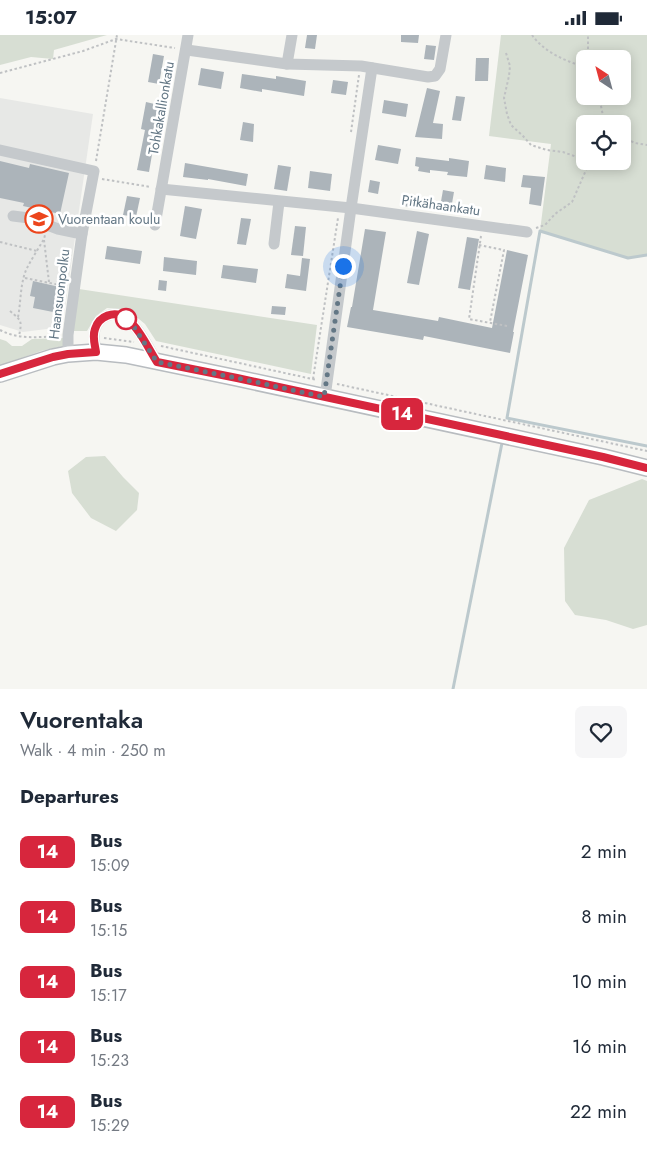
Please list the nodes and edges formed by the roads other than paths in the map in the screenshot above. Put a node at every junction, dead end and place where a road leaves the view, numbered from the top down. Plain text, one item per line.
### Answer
1 (188, 35) edge
2 (292, 35) edge
3 (446, 35) edge
4 (187, 50) junction
5 (287, 64) junction
6 (366, 67) junction
7 (0, 150) edge
8 (161, 189) junction
9 (279, 201) junction
10 (345, 208) junction
11 (13, 216) dead end
12 (155, 225) dead end
13 (526, 232) road end
14 (82, 234) junction
15 (274, 245) dead end
16 (96, 352) junction
17 (68, 354) junction
18 (157, 362) junction
19 (0, 374) edge
20 (324, 397) junction
21 (647, 468) edge

1 - 4 street
2 - 5 street
3 - 6 street, Tohkakallionkatu
4 - 5 street, Tohkakallionkatu
4 - 8 street, Tohkakallionkatu
5 - 6 street, Tohkakallionkatu
6 - 10 street
7 - 14 street, Haansuonpolku
8 - 9 street
8 - 12 street, Tohkakallionkatu
9 - 10 street
9 - 15 street
10 - 13 street, Pitkähaankatu
10 - 20 street
11 - 14 street
14 - 17 street, Haansuonpolku
16 - 17 main road
16 - 18 main road
16 - 18 street
17 - 19 main road
18 - 20 main road
20 - 21 main road

